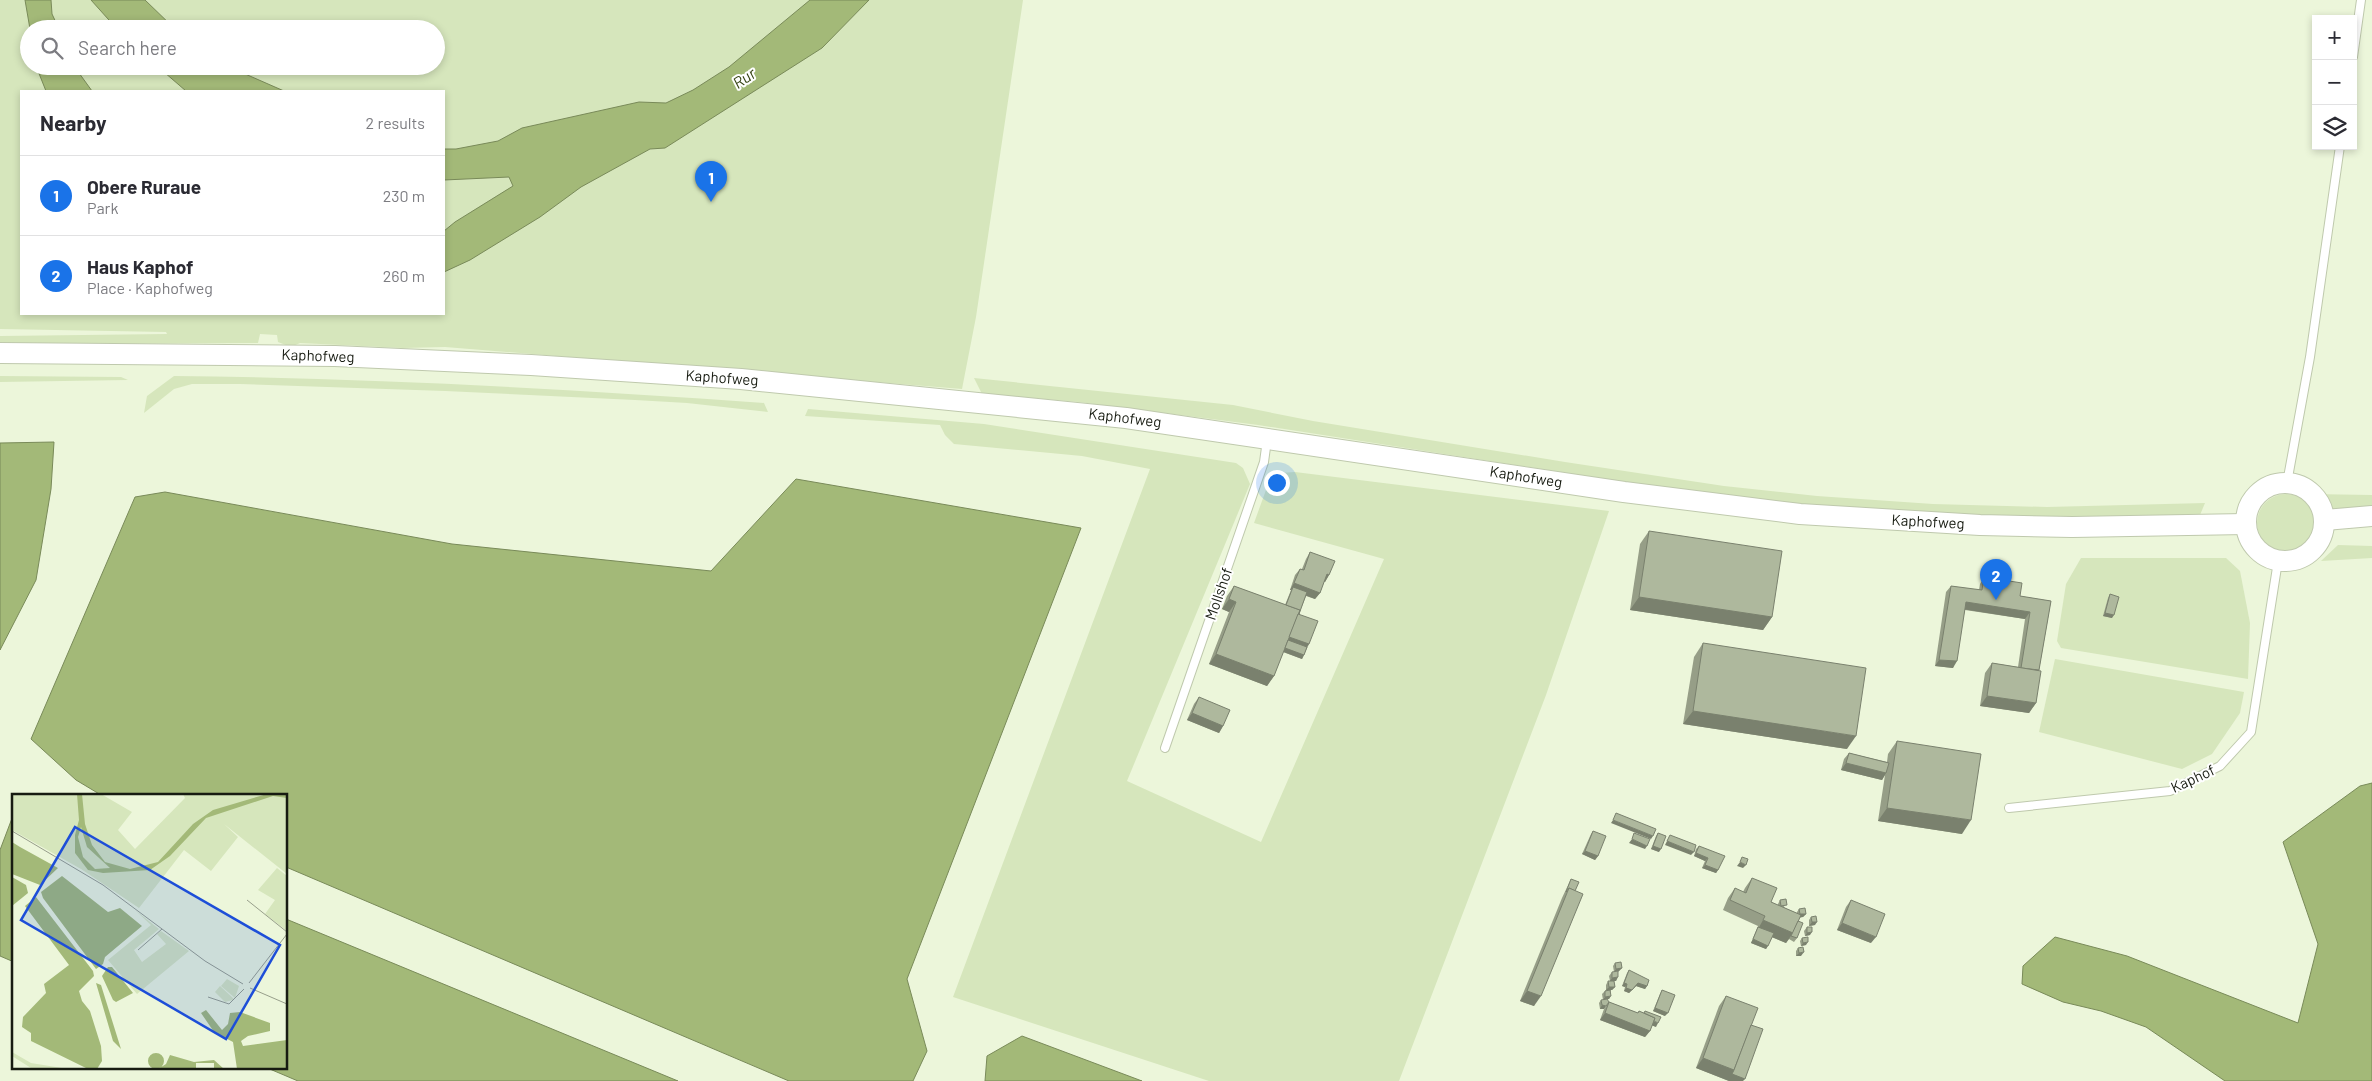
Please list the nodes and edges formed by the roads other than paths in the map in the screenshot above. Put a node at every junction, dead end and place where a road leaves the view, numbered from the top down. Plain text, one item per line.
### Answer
1 (2361, 0) edge
2 (2357, 28) edge
3 (2339, 150) edge
4 (0, 353) edge
5 (1267, 438) junction
6 (2287, 483) junction
7 (2372, 516) edge
8 (2325, 520) junction
9 (2246, 524) junction
10 (2278, 561) junction
11 (1166, 748) dead end
12 (2009, 808) dead end

1 - 2 lane
3 - 6 lane
4 - 5 main road, Kaphofweg
5 - 9 main road, Kaphofweg
5 - 11 lane, Mollshof
6 - 8 main road
6 - 9 main road
7 - 8 main road
8 - 10 main road
9 - 10 main road
10 - 12 lane, Kaphof

